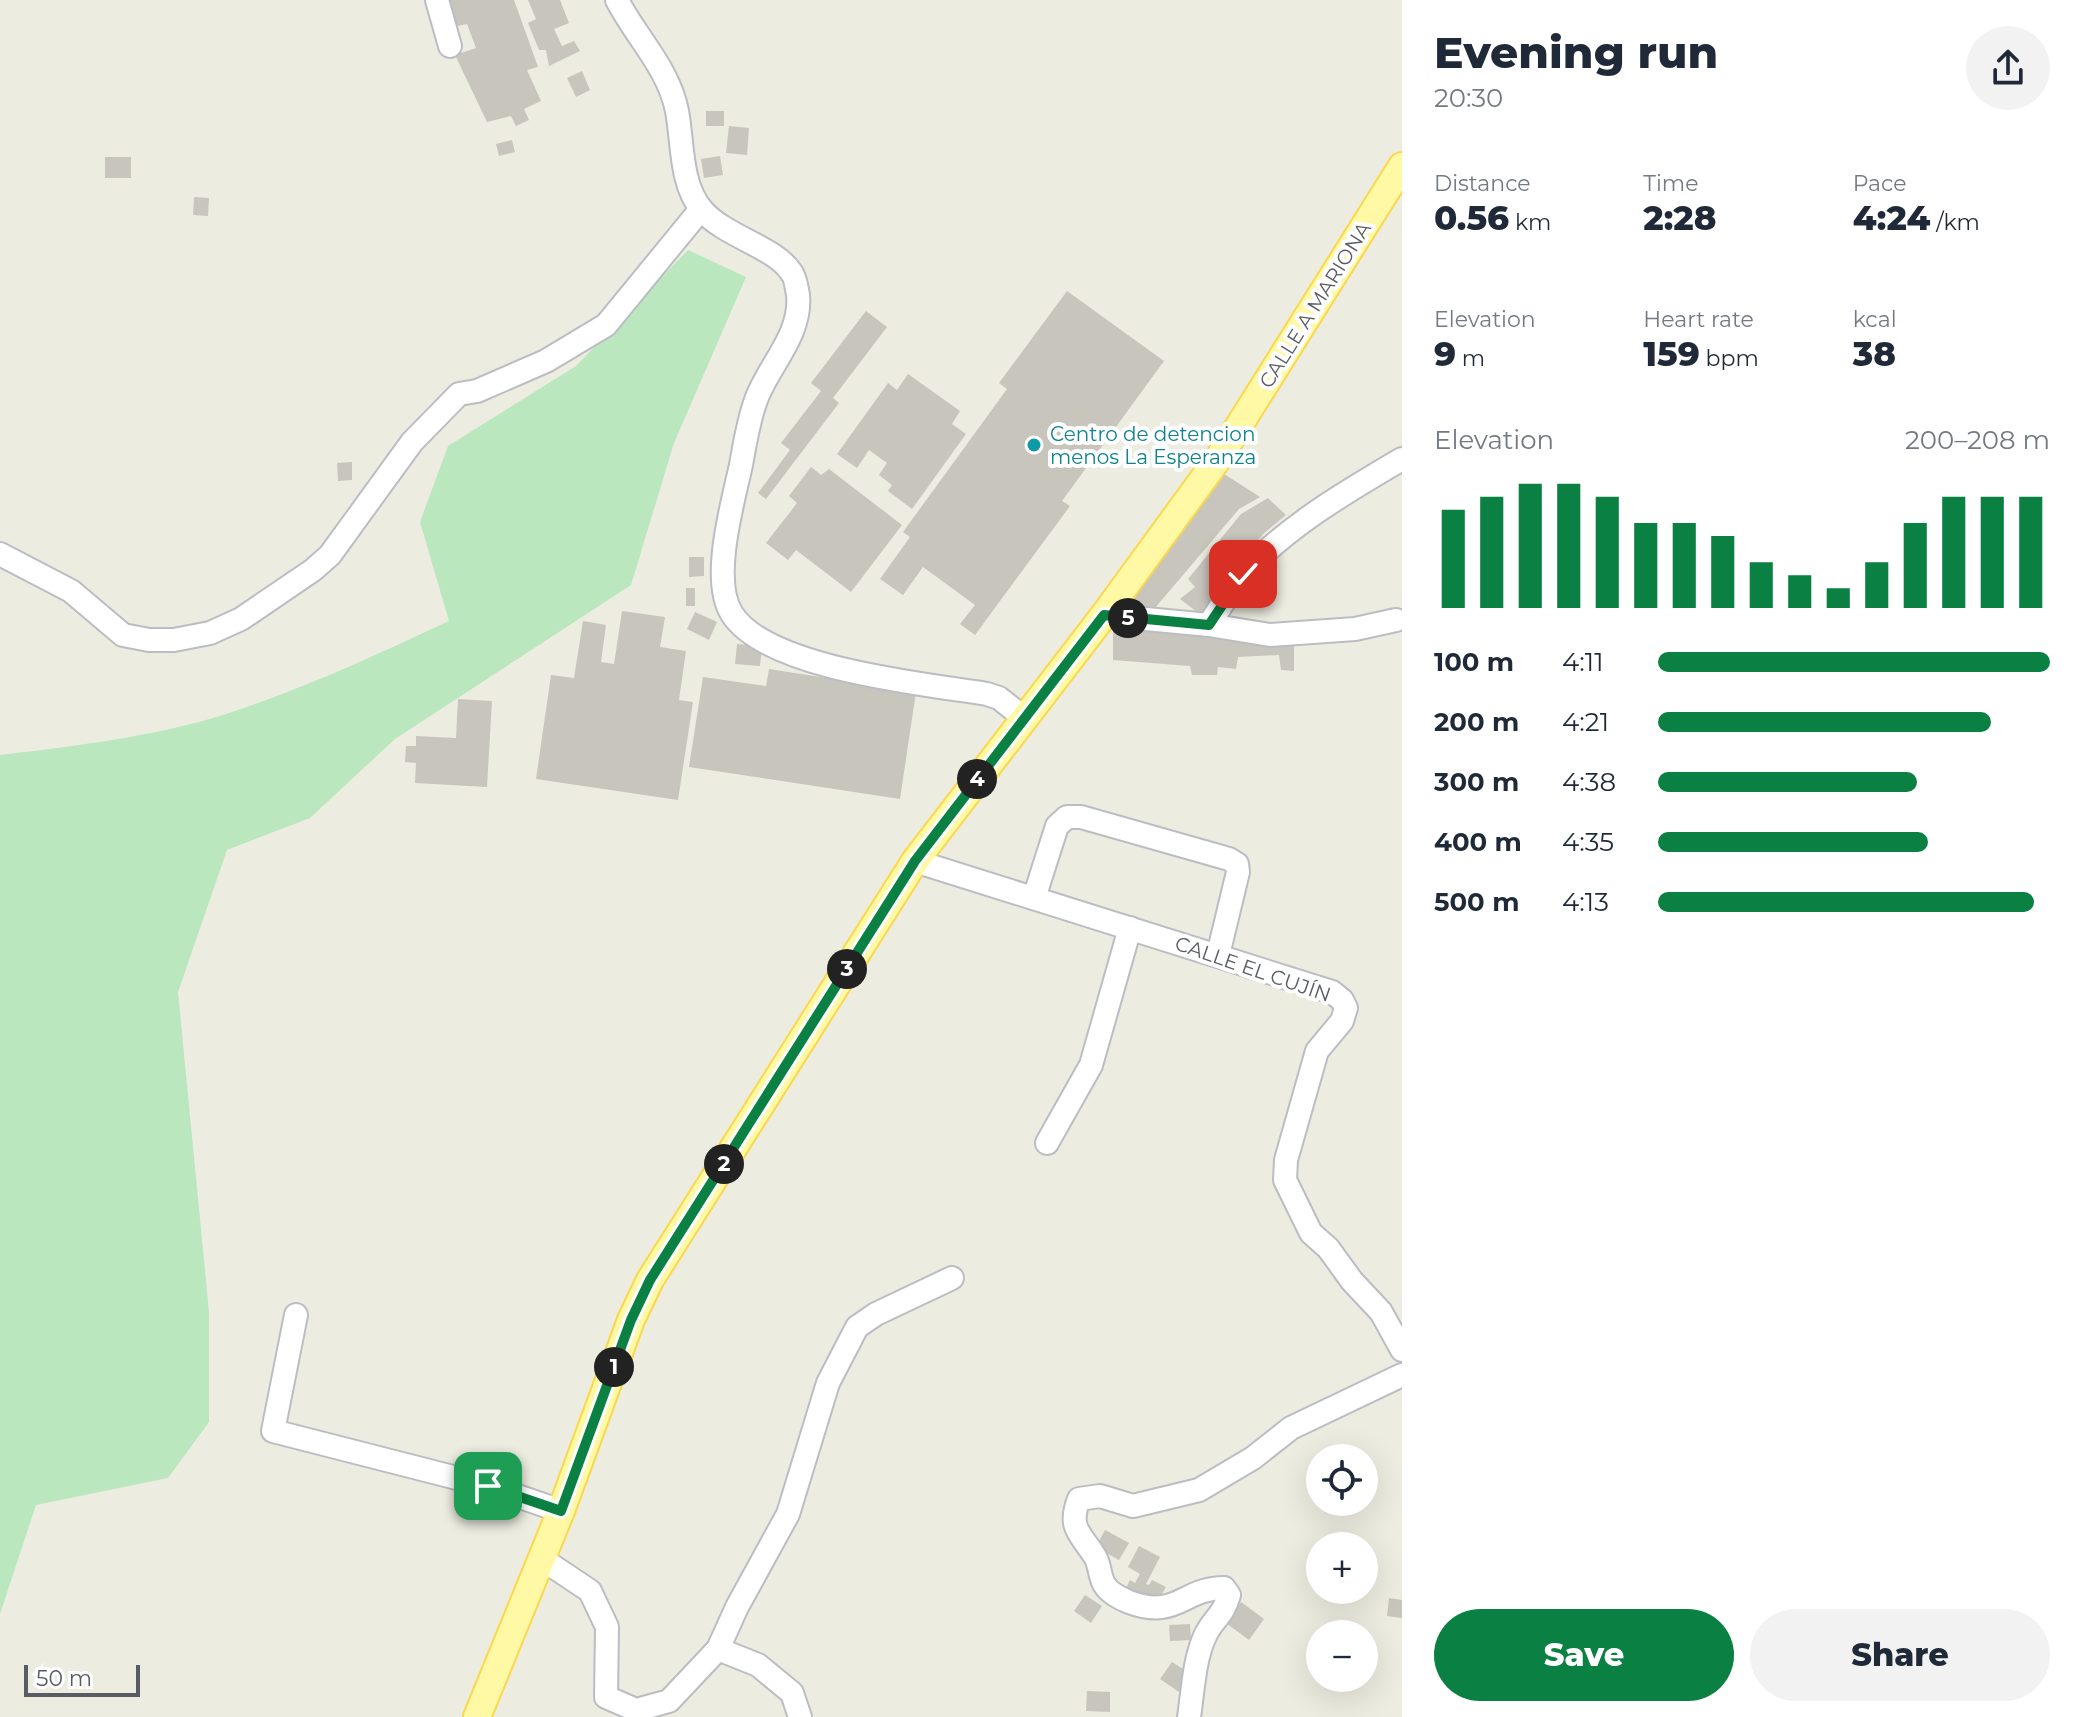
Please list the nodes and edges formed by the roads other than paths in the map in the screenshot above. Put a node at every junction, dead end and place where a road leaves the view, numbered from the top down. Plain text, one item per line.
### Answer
1 (437, 0) edge
2 (617, 0) edge
3 (450, 46) dead end
4 (1402, 166) edge
5 (701, 209) junction
6 (1402, 459) edge
7 (0, 554) edge
8 (1104, 615) junction
9 (1396, 620) dead end
10 (1209, 625) junction
11 (1023, 717) junction
12 (915, 861) junction
13 (1034, 898) junction
14 (1130, 928) junction
15 (1218, 955) junction
16 (1047, 1143) dead end
17 (952, 1278) dead end
18 (296, 1315) dead end
19 (1402, 1350) edge
20 (1402, 1375) edge
21 (561, 1511) junction
22 (542, 1559) junction
23 (718, 1649) junction
24 (477, 1717) edge
25 (800, 1717) edge
26 (1189, 1717) edge

1 - 3 street
2 - 5 street
4 - 8 main road, CALLE A MARIONA
5 - 7 street
5 - 11 street
6 - 10 street
8 - 10 street
8 - 11 main road, CALLE A MARIONA
9 - 10 street
11 - 12 main road, CALLE A MARIONA
12 - 13 street, CALLE EL CUJÍN
12 - 21 main road, CALLE A MARIONA
13 - 14 street, CALLE EL CUJÍN
13 - 15 street
14 - 15 street, CALLE EL CUJÍN
14 - 16 street
15 - 19 street, CALLE EL CUJÍN
17 - 23 street
18 - 21 street
20 - 26 street
21 - 22 main road, CALLE A MARIONA
22 - 23 street
22 - 24 main road, CALLE A MARIONA
23 - 25 street

